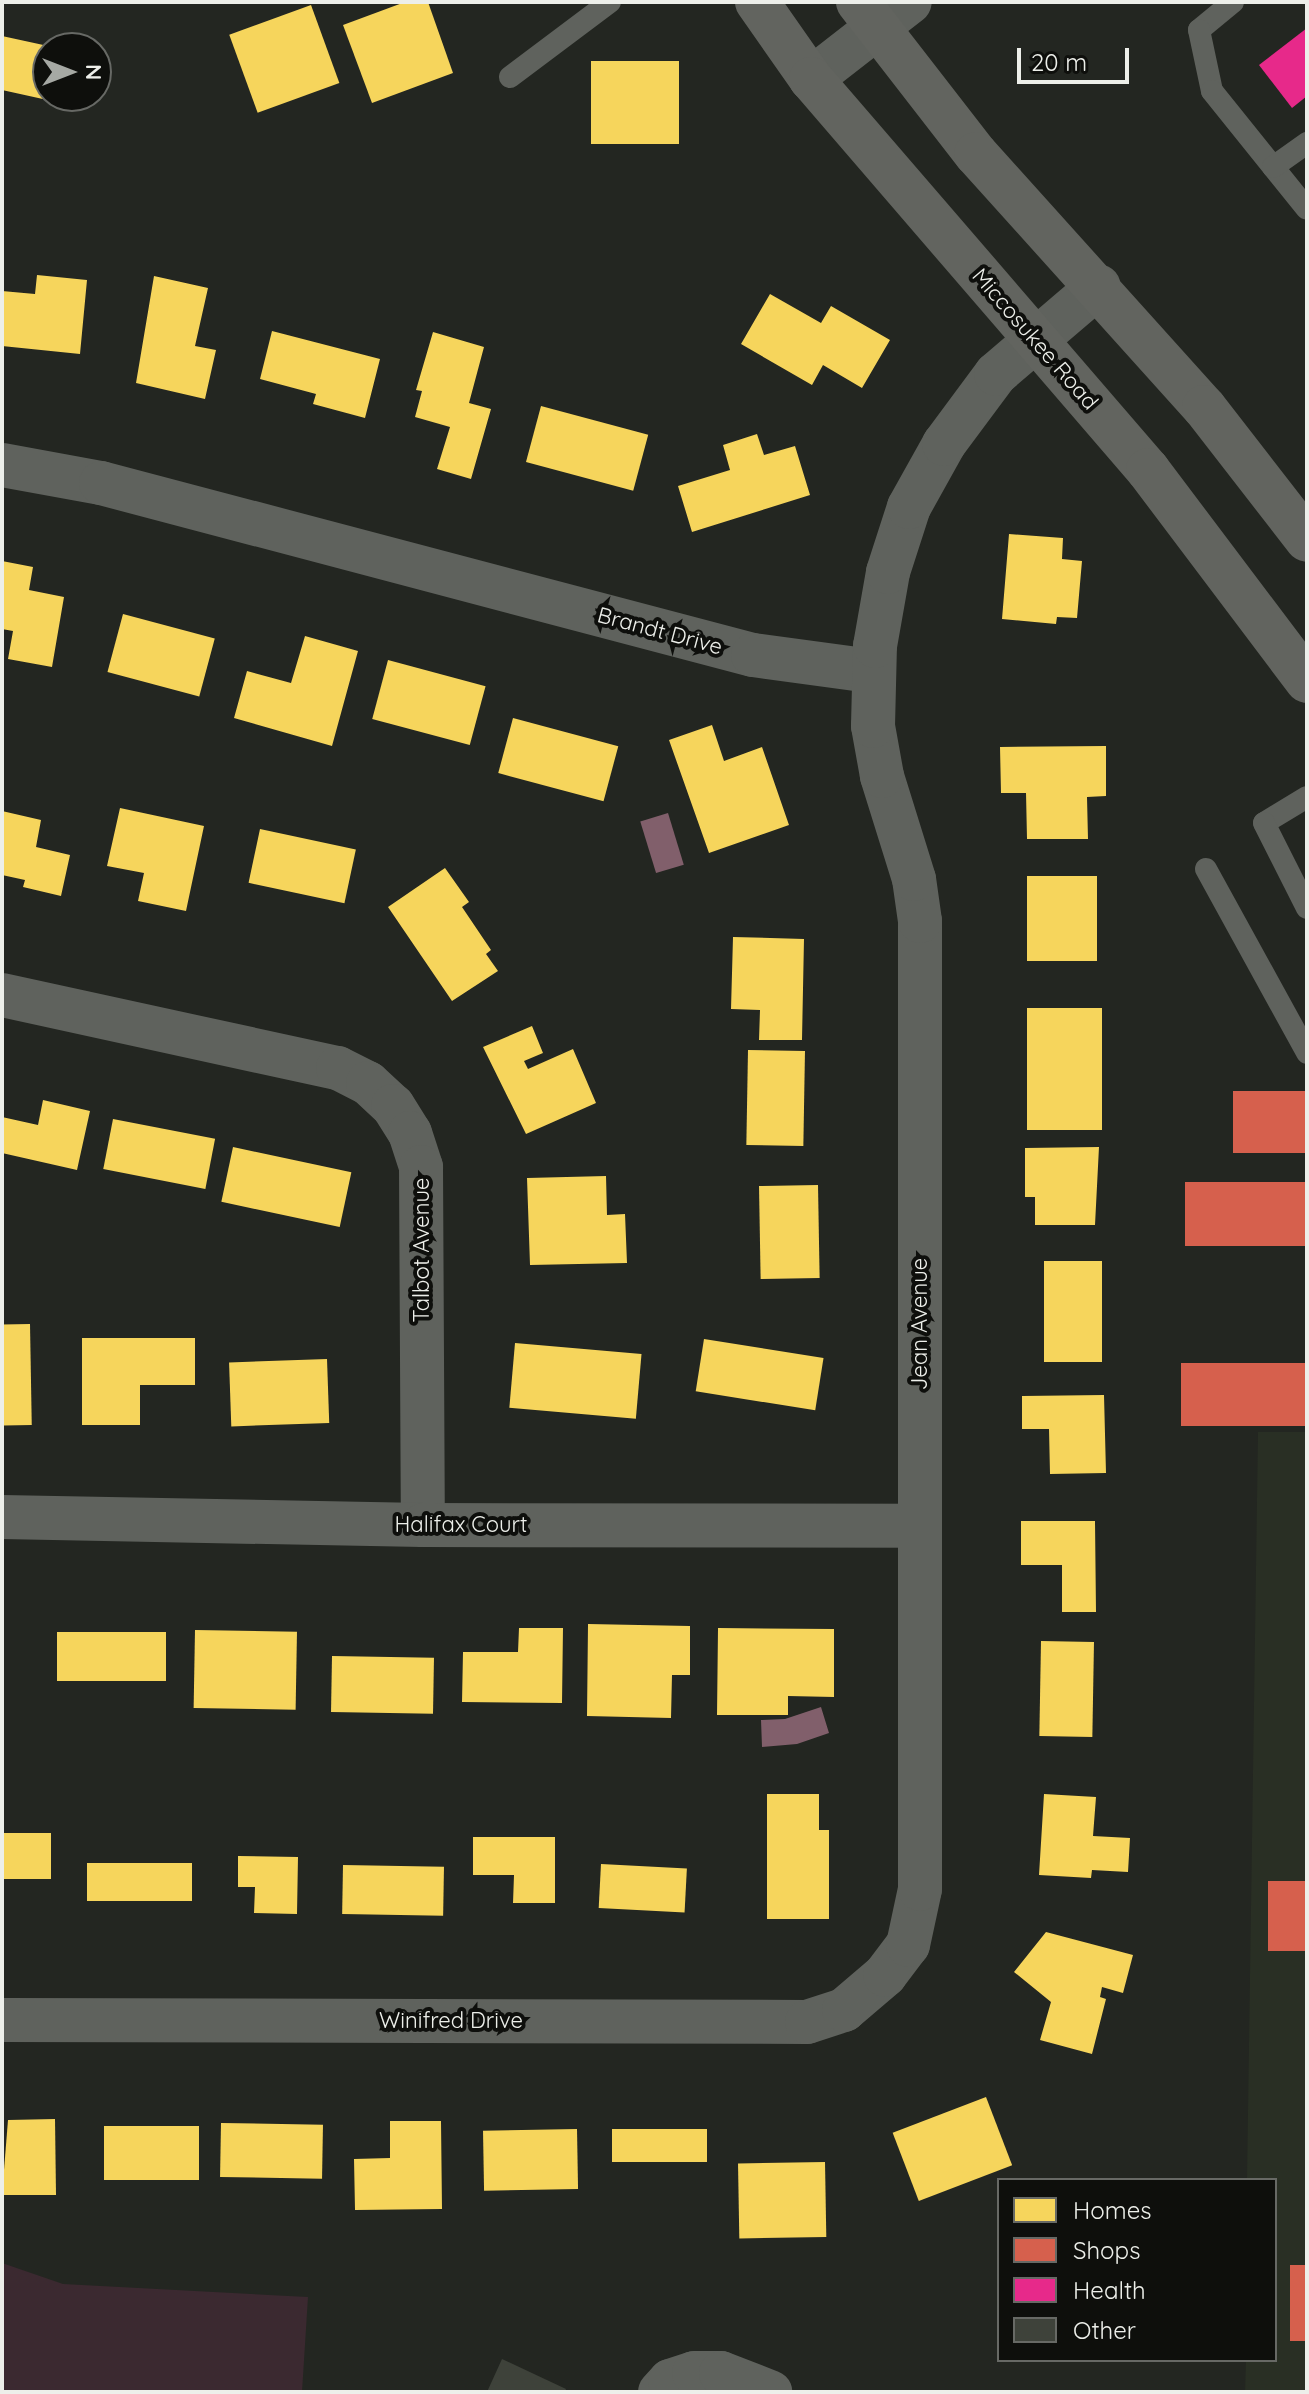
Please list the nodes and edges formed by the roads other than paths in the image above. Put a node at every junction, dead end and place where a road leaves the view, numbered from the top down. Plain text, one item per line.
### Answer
1 (610, 2) edge
2 (757, 2) edge
3 (910, 2) edge
4 (1233, 2) edge
5 (867, 16) edge
6 (510, 77) dead end
7 (811, 79) junction
8 (1307, 143) edge
9 (1273, 167) junction
10 (1307, 209) edge
11 (1099, 286) junction
12 (1035, 341) junction
13 (2, 465) edge
14 (1307, 540) edge
15 (872, 671) junction
16 (1307, 681) edge
17 (1307, 797) edge
18 (1206, 869) dead end
19 (1307, 908) edge
20 (2, 995) edge
21 (1307, 1053) edge
22 (2, 1517) edge
23 (423, 1525) junction
24 (919, 1526) junction
25 (885, 1975) joint
26 (2, 2020) edge
27 (660, 2392) edge
28 (770, 2392) edge

1 - 6 lane
2 - 7 street, Miccosukee Road
3 - 5 street
4 - 9 lane
5 - 7 street
5 - 11 street
7 - 12 street, Miccosukee Road
8 - 9 lane
9 - 10 lane
11 - 12 street
11 - 14 street
12 - 15 street
12 - 16 street, Miccosukee Road
13 - 15 street, Brandt Drive
15 - 24 street, Jean Avenue
17 - 19 lane
18 - 21 lane
20 - 23 street, Talbot Avenue
22 - 23 street, Halifax Court
23 - 24 street, Halifax Court
24 - 25 street, Jean Avenue
25 - 26 street, Winifred Drive
27 - 28 street

